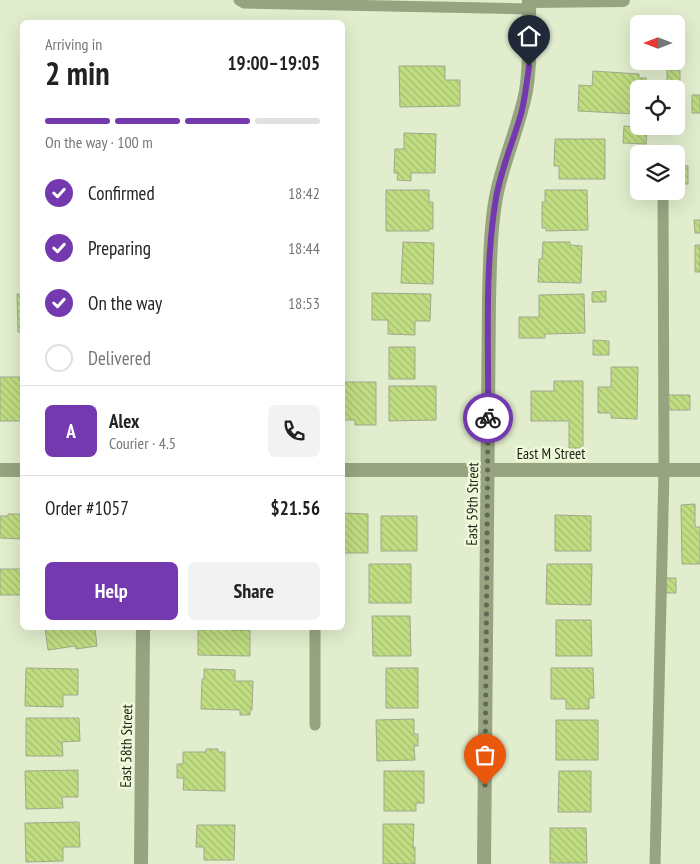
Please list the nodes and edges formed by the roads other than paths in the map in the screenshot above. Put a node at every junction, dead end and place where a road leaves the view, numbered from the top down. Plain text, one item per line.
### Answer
1 (239, 0) edge
2 (623, 0) edge
3 (529, 3) edge
4 (662, 200) edge
5 (0, 470) edge
6 (20, 470) edge
7 (345, 470) edge
8 (488, 470) junction
9 (664, 470) junction
10 (700, 470) edge
11 (143, 630) edge
12 (314, 630) edge
13 (315, 725) dead end
14 (141, 864) edge
15 (484, 864) edge
16 (655, 864) edge

1 - 3 lane
2 - 3 street
3 - 8 street, East 59th Street
4 - 9 lane
5 - 6 street
7 - 8 street, East M Street
8 - 9 street, East M Street
8 - 15 street, East 59th Street
9 - 10 street, East M Street
9 - 16 lane
11 - 14 street, East 58th Street
12 - 13 lane

